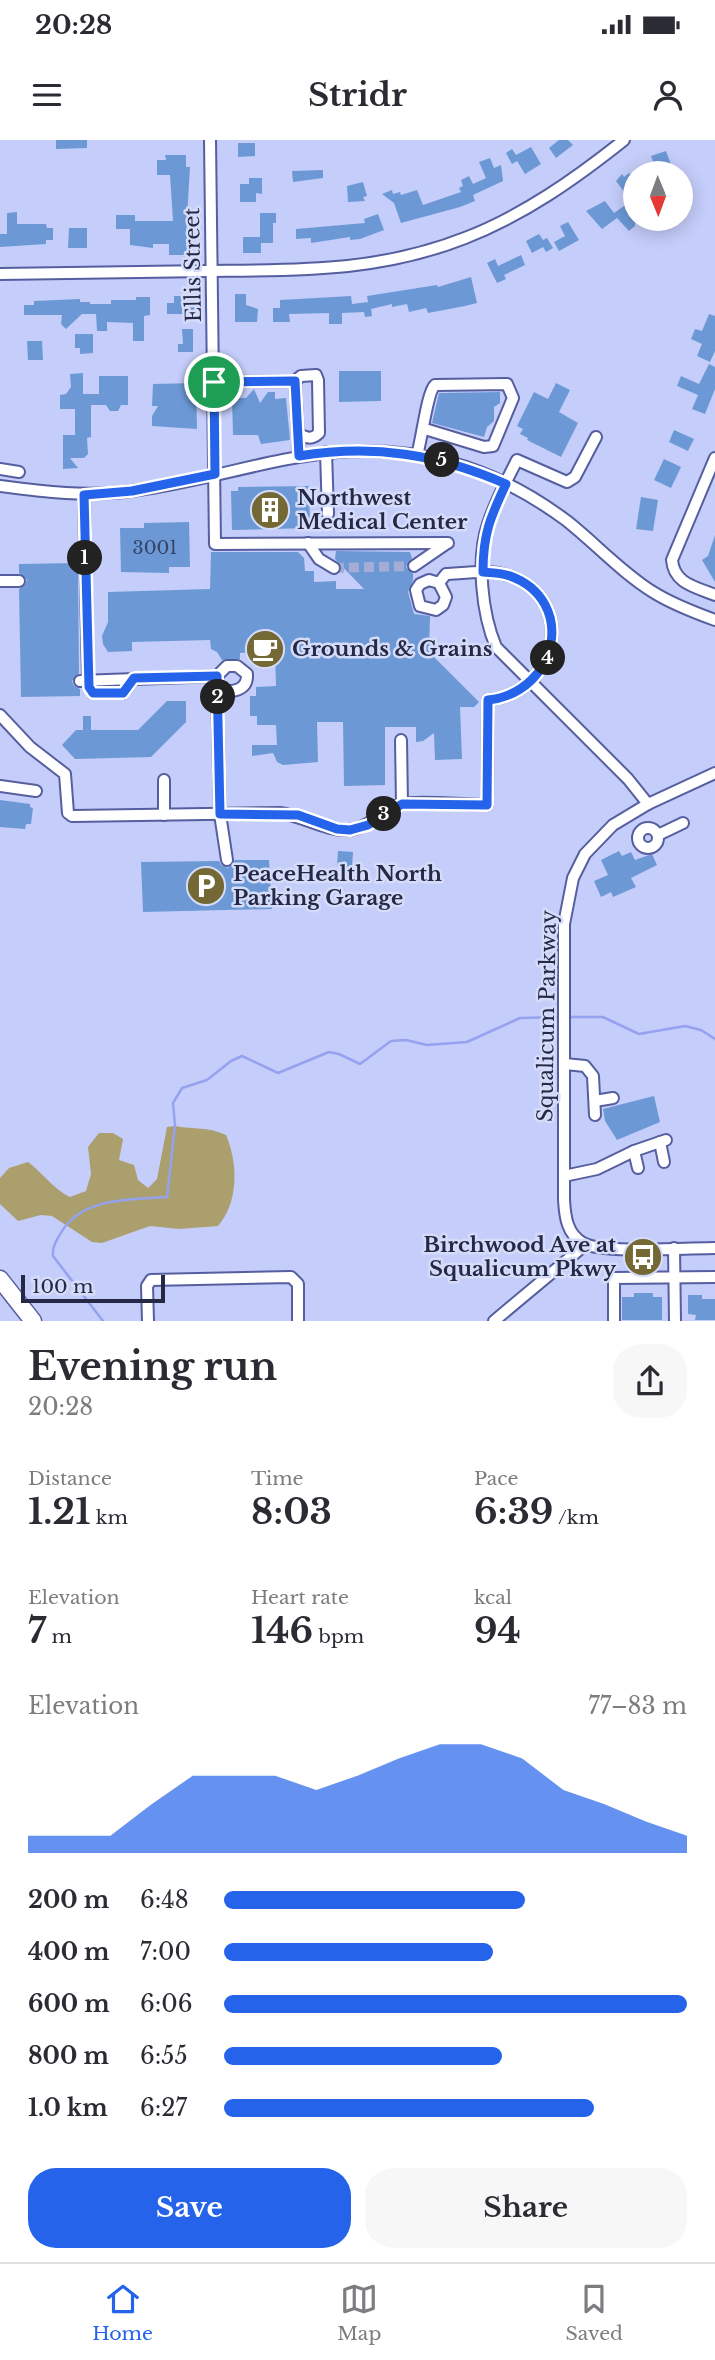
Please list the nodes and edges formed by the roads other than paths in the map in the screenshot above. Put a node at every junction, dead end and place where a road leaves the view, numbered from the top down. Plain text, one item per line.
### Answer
1 (210, 140) edge
2 (624, 140) edge
3 (212, 271) junction
4 (0, 274) edge
5 (295, 381) junction
6 (214, 382) junction
7 (425, 429) junction
8 (298, 434) junction
9 (596, 436) dead end
10 (326, 452) junction
11 (417, 455) junction
12 (299, 456) junction
13 (715, 458) edge
14 (0, 469) edge
15 (19, 472) dead end
16 (215, 474) junction
17 (506, 484) junction
18 (0, 486) edge
19 (84, 495) junction
20 (328, 514) dead end
21 (308, 543) junction
22 (414, 566) tunnel mouth
23 (334, 568) tunnel mouth
24 (483, 572) junction
25 (0, 581) edge
26 (19, 581) dead end
27 (439, 583) dead end
28 (715, 594) edge
29 (715, 620) edge
30 (217, 676) junction
31 (530, 683) junction
32 (218, 690) junction
33 (0, 715) edge
34 (401, 740) dead end
35 (715, 773) edge
36 (164, 780) dead end
37 (0, 786) edge
38 (36, 791) dead end
39 (402, 804) junction
40 (645, 806) junction
41 (220, 814) junction
42 (164, 815) junction
43 (683, 823) dead end
44 (228, 860) dead end
45 (565, 1064) junction
46 (613, 1098) dead end
47 (595, 1101) junction
48 (595, 1115) dead end
49 (634, 1151) junction
50 (664, 1162) dead end
51 (638, 1168) dead end
52 (564, 1176) junction
53 (585, 1245) junction
54 (674, 1248) junction
55 (715, 1248) edge
56 (715, 1277) edge
57 (675, 1278) junction
58 (0, 1279) edge
59 (33, 1321) edge
60 (148, 1321) edge
61 (298, 1321) edge
62 (494, 1321) edge
63 (614, 1321) edge
64 (675, 1321) edge

1 - 3 street, Ellis Street
2 - 3 street
3 - 4 street
3 - 6 street, Ellis Street
5 - 6 street
5 - 8 street
5 - 8 street
6 - 16 street, Ellis Street
7 - 7 street
7 - 11 street
8 - 12 street
9 - 17 street
10 - 11 street
10 - 12 street
10 - 20 street
11 - 17 street
12 - 16 street
13 - 28 street
14 - 15 street
16 - 19 street
16 - 21 street, Ellis Street
17 - 24 street
17 - 29 street
18 - 19 street
19 - 30 street
21 - 22 street
21 - 23 street
24 - 27 street
24 - 31 street
24 - 31 street
25 - 26 street
30 - 32 street
30 - 32 street
31 - 39 street
31 - 40 street
32 - 41 street
33 - 42 street
34 - 39 street
35 - 40 street, Squalicum Parkway
36 - 42 street
37 - 38 street
39 - 41 street
40 - 43 street
40 - 45 street, Squalicum Parkway
41 - 42 street
41 - 44 street
45 - 47 street
45 - 52 street, Squalicum Parkway
46 - 47 street
47 - 48 street
49 - 50 street
49 - 51 street
49 - 52 street
52 - 53 street, Squalicum Parkway
53 - 54 street
53 - 62 street
54 - 55 street
54 - 57 street
56 - 57 street
57 - 63 street
57 - 64 street
58 - 59 highway
60 - 61 street

